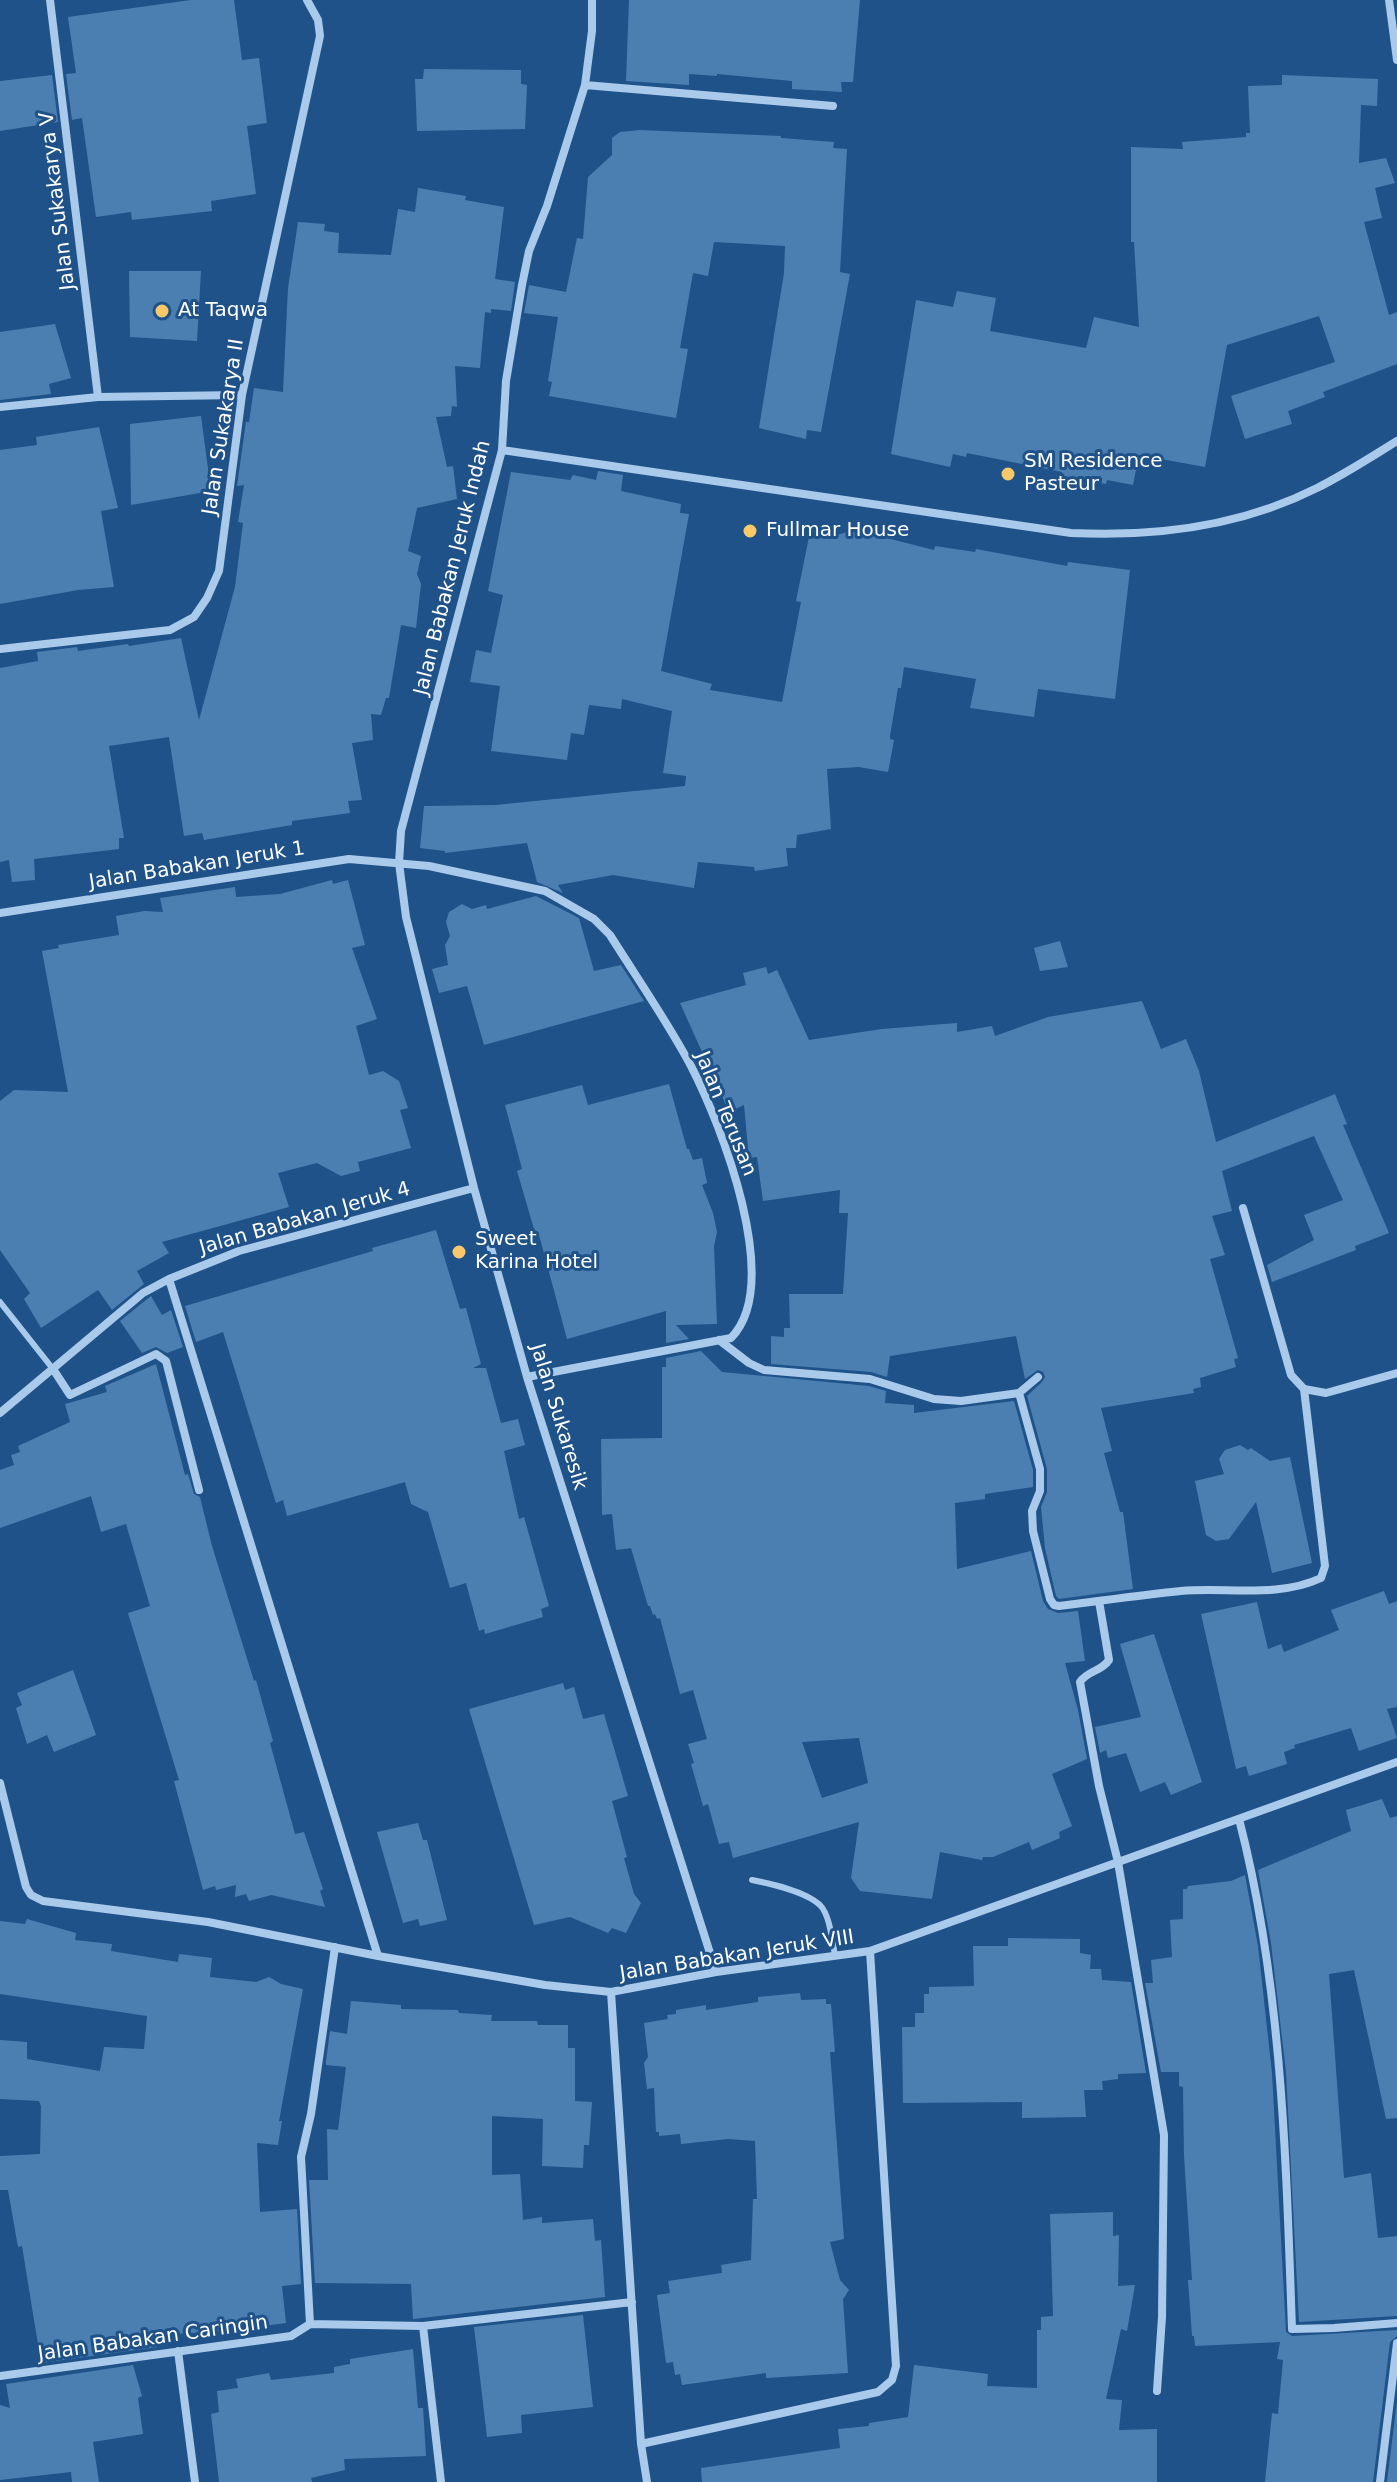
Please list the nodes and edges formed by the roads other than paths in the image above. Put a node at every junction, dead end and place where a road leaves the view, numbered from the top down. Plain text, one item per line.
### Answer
1 (50, 0) edge
2 (307, 0) edge
3 (592, 0) edge
4 (1389, 0) edge
5 (1397, 60) edge
6 (585, 85) junction
7 (833, 106) dead end
8 (242, 395) junction
9 (98, 397) junction
10 (0, 407) edge
11 (1397, 441) edge
12 (502, 450) junction
13 (0, 649) edge
14 (399, 863) junction
15 (0, 913) edge
16 (474, 1188) junction
17 (1243, 1208) dead end
18 (169, 1279) junction
19 (0, 1302) edge
20 (719, 1340) junction
21 (53, 1369) junction
22 (1397, 1373) edge
23 (527, 1377) junction
24 (1038, 1377) dead end
25 (1304, 1389) junction
26 (1019, 1393) junction
27 (0, 1413) edge
28 (199, 1490) dead end
29 (1099, 1601) junction
30 (1397, 1762) edge
31 (0, 1783) edge
32 (1239, 1819) junction
33 (1118, 1862) junction
34 (752, 1880) dead end
35 (335, 1947) junction
36 (870, 1951) junction
37 (835, 1955) junction
38 (378, 1956) junction
39 (716, 1972) junction
40 (611, 1992) junction
41 (632, 2302) junction
42 (1397, 2323) edge
43 (310, 2324) junction
44 (423, 2326) junction
45 (1397, 2343) edge
46 (178, 2351) junction
47 (0, 2376) edge
48 (1157, 2391) dead end
49 (641, 2444) junction
50 (195, 2482) edge
51 (441, 2482) edge
52 (647, 2482) edge
53 (1380, 2482) edge

1 - 9 street, Jalan Sukakarya V
2 - 8 street, Jalan Sukakarya II
3 - 6 street, Jalan Babakan Jeruk Indah
4 - 5 street
6 - 7 street
6 - 12 street, Jalan Babakan Jeruk Indah
8 - 9 street
8 - 13 street, Jalan Sukakarya II
9 - 10 street
11 - 12 street
12 - 14 street, Jalan Babakan Jeruk Indah
14 - 15 street, Jalan Babakan Jeruk 1
14 - 16 street, Jalan Sukaresik
14 - 20 street, Jalan Terusan
16 - 18 street, Jalan Babakan Jeruk 4
16 - 23 street, Jalan Sukaresik
17 - 25 street
18 - 21 street, Jalan Babakan Jeruk 4
18 - 38 street
19 - 21 lane
20 - 23 street
20 - 26 street
21 - 27 street, Jalan Babakan Jeruk 4
21 - 28 street
22 - 25 street
23 - 39 street, Jalan Sukaresik
24 - 26 street
25 - 29 street
26 - 29 street
29 - 33 street
30 - 32 street, Jalan Babakan Jeruk VIII
31 - 35 street, Jalan Babakan Jeruk VIII
32 - 33 street, Jalan Babakan Jeruk VIII
32 - 42 street
33 - 36 street, Jalan Babakan Jeruk VIII
33 - 48 street
34 - 37 lane
35 - 38 street, Jalan Babakan Jeruk VIII
35 - 43 street
36 - 37 street, Jalan Babakan Jeruk VIII
36 - 49 street
37 - 39 street, Jalan Babakan Jeruk VIII
38 - 40 street, Jalan Babakan Jeruk VIII
39 - 40 street, Jalan Babakan Jeruk VIII
40 - 41 street
41 - 44 street
41 - 49 street
43 - 44 street
43 - 46 street, Jalan Babakan Caringin
44 - 51 street
45 - 53 street
46 - 47 street, Jalan Babakan Caringin
46 - 50 street
49 - 52 street

